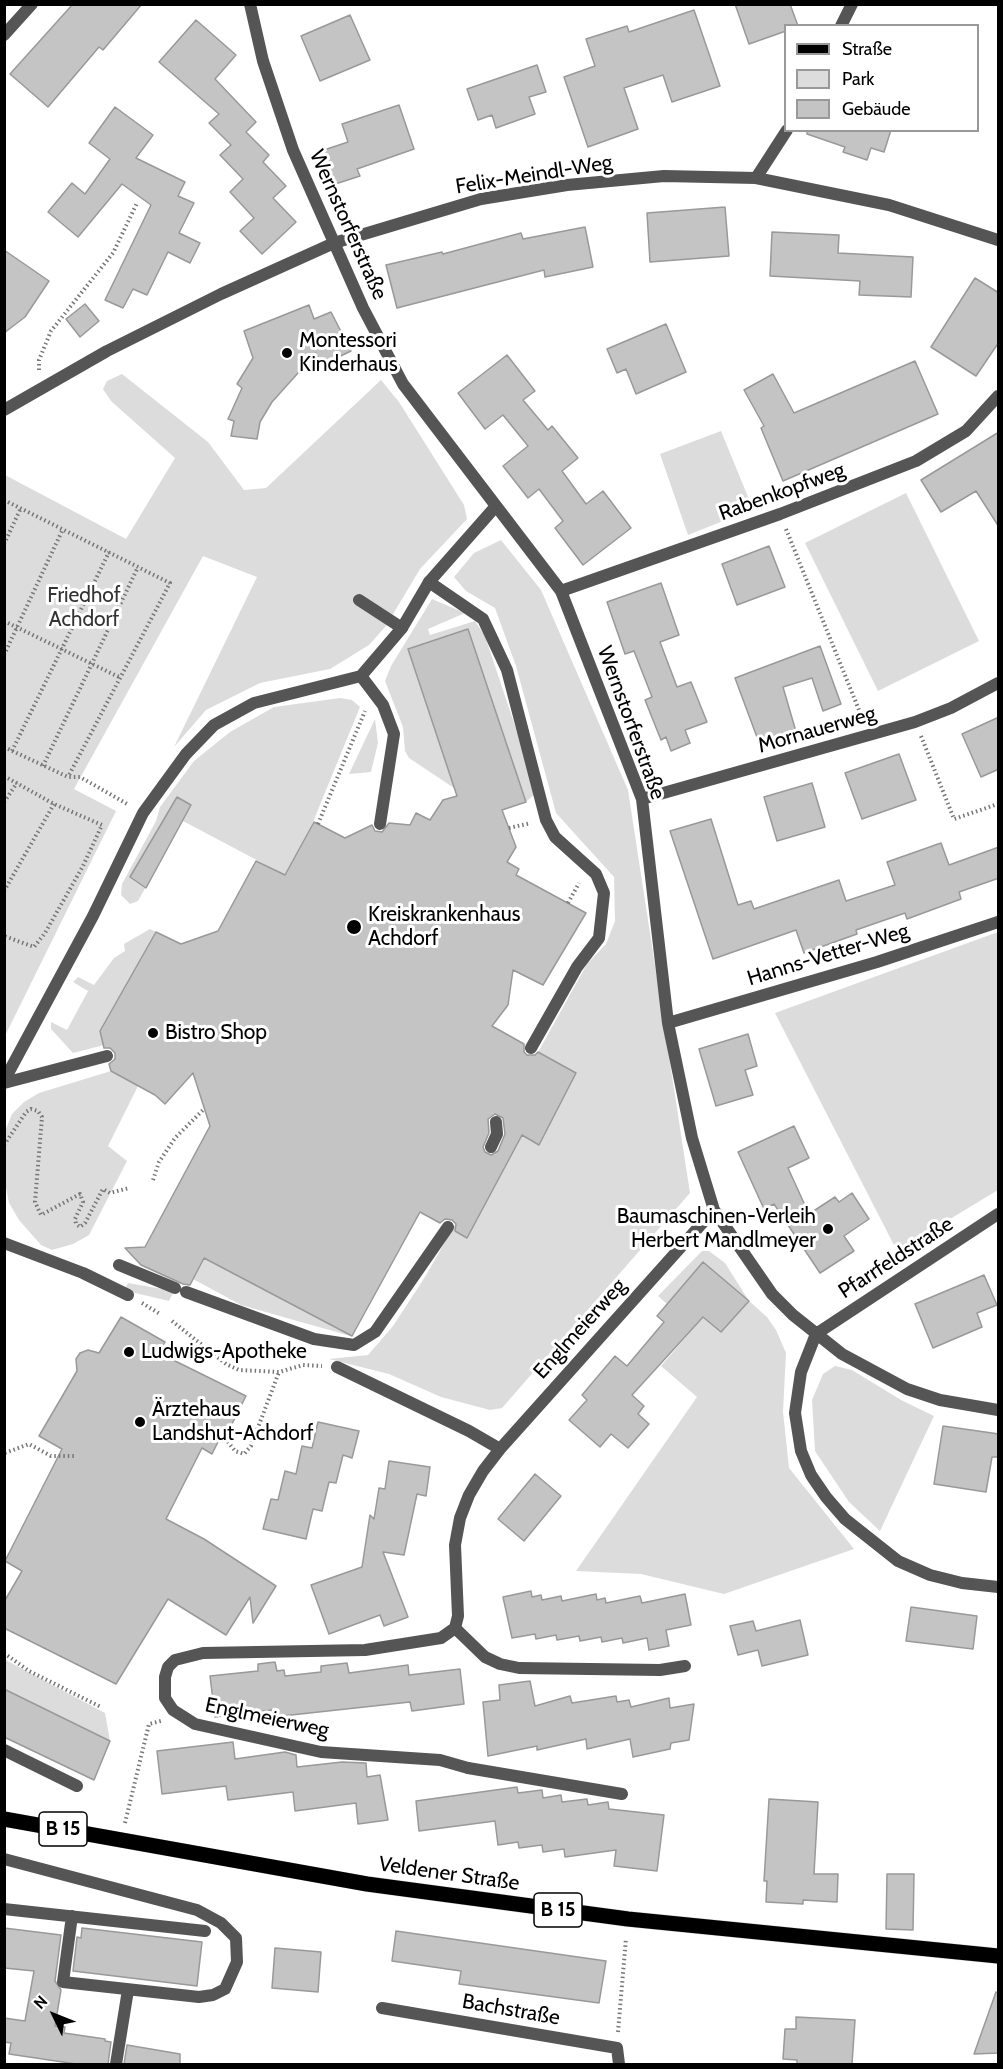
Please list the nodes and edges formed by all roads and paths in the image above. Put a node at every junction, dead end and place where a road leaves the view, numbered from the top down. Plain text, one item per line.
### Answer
1 (32, 4) edge
2 (250, 4) edge
3 (852, 4) edge
4 (843, 24) edge
5 (4, 35) edge
6 (786, 132) edge
7 (756, 178) junction
8 (137, 203) dead end
9 (999, 240) edge
10 (333, 243) junction
11 (38, 388) junction
12 (999, 396) edge
13 (4, 410) edge
14 (4, 500) edge
15 (496, 506) junction
16 (20, 510) junction
17 (780, 514) junction
18 (62, 531) junction
19 (4, 544) edge
20 (109, 552) junction
21 (138, 567) junction
22 (429, 582) junction
23 (561, 591) junction
24 (359, 600) dead end
25 (4, 621) edge
26 (18, 627) junction
27 (402, 628) junction
28 (60, 650) junction
29 (4, 655) edge
30 (90, 663) junction
31 (361, 676) junction
32 (119, 678) junction
33 (999, 683) edge
34 (374, 692) junction
35 (915, 722) junction
36 (870, 736) junction
37 (4, 747) edge
38 (12, 751) junction
39 (43, 766) junction
40 (4, 776) edge
41 (68, 777) junction
42 (17, 783) junction
43 (642, 799) junction
44 (4, 802) edge
45 (54, 804) junction
46 (999, 804) edge
47 (143, 813) junction
48 (318, 824) dead end
49 (380, 824) dead end
50 (4, 891) edge
51 (999, 922) edge
52 (4, 936) edge
53 (668, 1023) junction
54 (531, 1048) dead end
55 (107, 1056) dead end
56 (4, 1082) edge
57 (204, 1109) dead end
58 (496, 1122) dead end
59 (4, 1145) edge
60 (491, 1147) dead end
61 (153, 1179) dead end
62 (129, 1188) dead end
63 (714, 1210) junction
64 (999, 1214) edge
65 (448, 1227) dead end
66 (4, 1243) edge
67 (119, 1265) dead end
68 (128, 1295) dead end
69 (172, 1322) dead end
70 (816, 1334) junction
71 (337, 1367) joint
72 (279, 1372) junction
73 (999, 1410) edge
74 (225, 1438) dead end
75 (500, 1449) junction
76 (5, 1453) edge
77 (76, 1456) dead end
78 (999, 1587) edge
79 (455, 1628) junction
80 (4, 1653) edge
81 (685, 1666) dead end
82 (101, 1707) dead end
83 (172, 1710) junction
84 (4, 1750) edge
85 (77, 1786) dead end
86 (622, 1794) dead end
87 (4, 1819) edge
88 (121, 1839) junction
89 (4, 1859) edge
90 (4, 1909) edge
91 (72, 1916) junction
92 (628, 1919) junction
93 (205, 1931) dead end
94 (999, 1956) edge
95 (128, 1990) junction
96 (382, 2008) dead end
97 (617, 2048) junction
98 (116, 2064) edge
99 (619, 2064) edge

1 - 5 street
2 - 10 street, Wernstorferstraße
3 - 4 street
6 - 7 street
7 - 9 street, Felix-Meindl-Weg
7 - 10 street, Felix-Meindl-Weg
8 - 11 path
10 - 11 street, Felix-Meindl-Weg
10 - 15 street, Wernstorferstraße
11 - 13 street, Felix-Meindl-Weg
12 - 17 street, Rabenkopfweg
14 - 16 path
15 - 22 street
15 - 23 street, Wernstorferstraße
16 - 18 path
16 - 19 path
17 - 23 street, Rabenkopfweg
17 - 36 path
18 - 20 path
18 - 26 path
20 - 21 path
20 - 28 path
21 - 30 path
21 - 32 path
22 - 27 street
22 - 54 street
23 - 43 street, Wernstorferstraße
24 - 27 street
25 - 26 path
26 - 28 path
26 - 29 path
27 - 31 street
28 - 30 path
28 - 38 path
30 - 32 path
30 - 39 path
31 - 34 street
31 - 47 street
32 - 41 path
33 - 35 street, Mornauerweg
34 - 48 path
34 - 49 street
35 - 36 street, Mornauerweg
35 - 46 path
36 - 43 street, Mornauerweg
37 - 38 path
38 - 39 path
39 - 41 path
40 - 42 path
41 - 47 path
42 - 44 path
42 - 45 path
43 - 53 street, Wernstorferstraße
45 - 50 path
45 - 52 path
47 - 56 street
51 - 53 street, Hanns-Vetter-Weg
53 - 63 street, Wernstorferstraße
55 - 56 street
57 - 61 path
58 - 60 street
59 - 62 path
63 - 70 street, Wernstorferstraße
63 - 75 street, Englmeierweg
64 - 70 street, Pfarrfeldstraße
65 - 67 street
66 - 68 street
69 - 72 path
70 - 73 street, Wernstorferstraße
70 - 78 street
71 - 72 path
71 - 75 street
72 - 74 path
75 - 79 street, Englmeierweg
76 - 77 path
79 - 81 street
79 - 83 street, Englmeierweg
80 - 82 path
83 - 86 street, Englmeierweg
83 - 88 path
84 - 85 street
87 - 88 main road, Veldener Straße / B 15
88 - 92 main road, Veldener Straße / B 15
89 - 95 street
90 - 91 street
91 - 93 street
91 - 95 street
92 - 94 main road, Veldener Straße / B 15
92 - 97 path
95 - 98 street
96 - 97 street, Bachstraße
97 - 99 street

